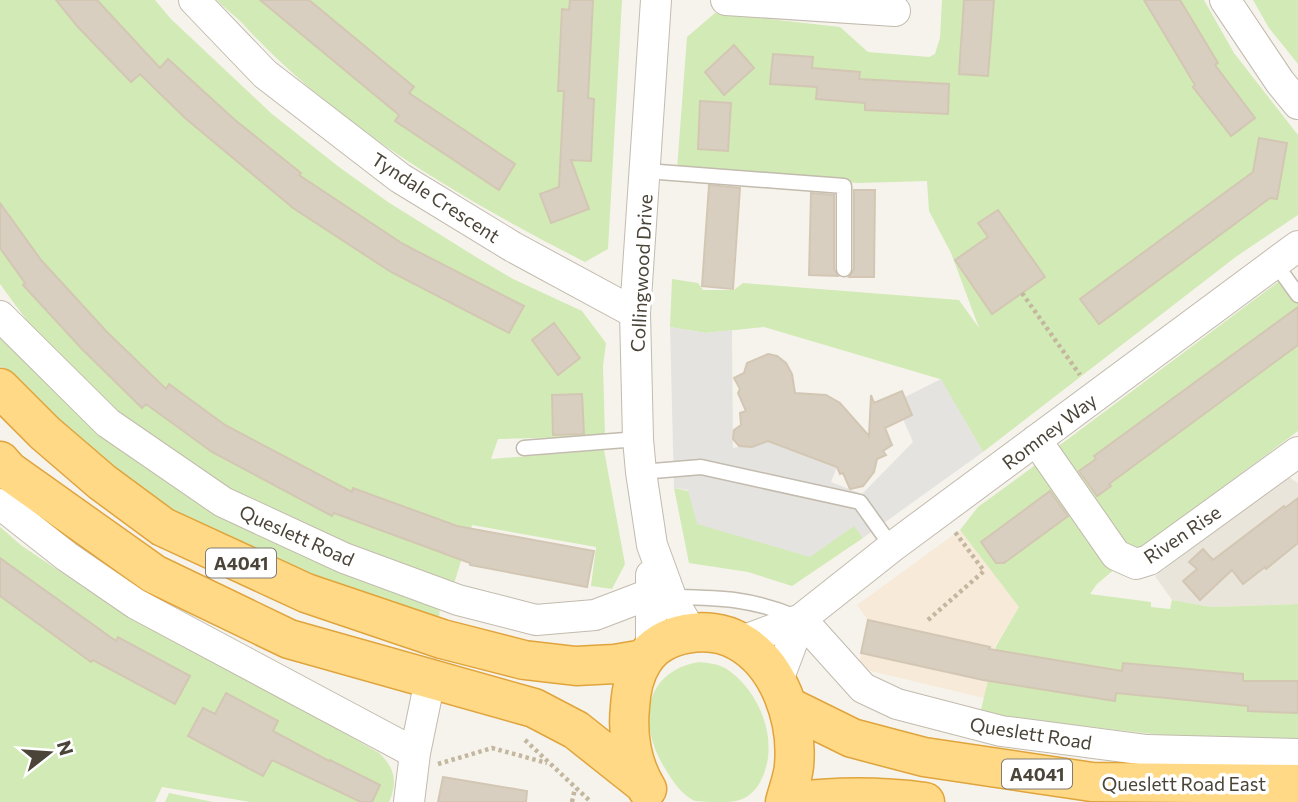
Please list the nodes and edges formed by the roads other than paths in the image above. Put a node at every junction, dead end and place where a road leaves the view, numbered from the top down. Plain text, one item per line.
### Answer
1 (194, 0) edge
2 (656, 0) edge
3 (726, 0) edge
4 (1225, 0) edge
5 (895, 11) dead end
6 (1298, 104) edge
7 (646, 171) junction
8 (1286, 255) edge
9 (844, 269) dead end
10 (1298, 295) edge
11 (635, 313) junction
12 (0, 316) edge
13 (0, 388) edge
14 (638, 439) junction
15 (1036, 440) junction
16 (524, 447) dead end
17 (1296, 459) edge
18 (0, 461) edge
19 (640, 472) junction
20 (0, 504) edge
21 (892, 547) junction
22 (660, 595) junction
23 (801, 619) junction
24 (692, 633) junction
25 (442, 639) junction
26 (739, 642) junction
27 (647, 655) junction
28 (430, 680) junction
29 (782, 694) junction
30 (1298, 754) edge
31 (424, 759) junction
32 (1298, 783) edge
33 (650, 793) edge
34 (409, 802) edge
35 (785, 802) edge
36 (790, 802) edge
37 (925, 802) edge

1 - 11 street, Tyndale Crescent
2 - 7 street, Collingwood Drive
3 - 5 street
4 - 6 street
7 - 9 lane
7 - 11 street, Collingwood Drive
8 - 10 lane
8 - 15 street, Romney Way
11 - 14 street, Collingwood Drive
12 - 22 street, Queslett Road
13 - 25 highway, A4041
14 - 16 lane
14 - 19 street, Collingwood Drive
15 - 17 street, Riven Rise
15 - 21 street, Romney Way
18 - 28 highway, A4041
19 - 21 lane
19 - 22 street, Collingwood Drive
20 - 31 street
21 - 23 street, Romney Way
22 - 23 lane
22 - 24 street
22 - 27 street, Collingwood Drive
23 - 26 street, Romney Way
23 - 29 street
23 - 30 street, Queslett Road
24 - 26 highway
24 - 27 highway
25 - 27 highway, A4041
25 - 28 highway
26 - 29 highway
27 - 33 highway
28 - 31 street
28 - 33 highway, A4041
29 - 32 highway, Queslett Road East / A4041
29 - 35 highway
31 - 34 street
36 - 37 highway

